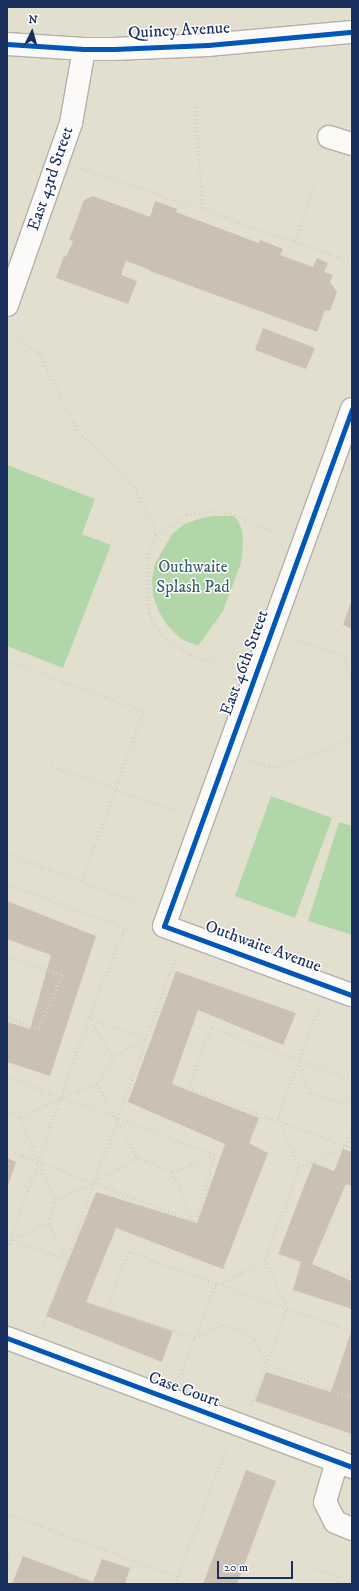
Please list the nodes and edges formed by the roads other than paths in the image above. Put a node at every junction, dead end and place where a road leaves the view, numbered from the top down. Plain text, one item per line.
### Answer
1 (352, 32) edge
2 (7, 44) edge
3 (84, 49) junction
4 (329, 137) dead end
5 (352, 144) edge
6 (7, 305) edge
7 (352, 410) edge
8 (164, 926) joint
9 (352, 995) edge
10 (7, 1338) edge
11 (345, 1464) edge
12 (352, 1529) edge

1 - 3 street, Quincy Avenue
2 - 3 street, Quincy Avenue
3 - 6 street, East 43rd Street
4 - 5 street
7 - 8 street, East 46th Street
8 - 9 street, Outhwaite Avenue
10 - 11 street, Case Court
11 - 12 street

